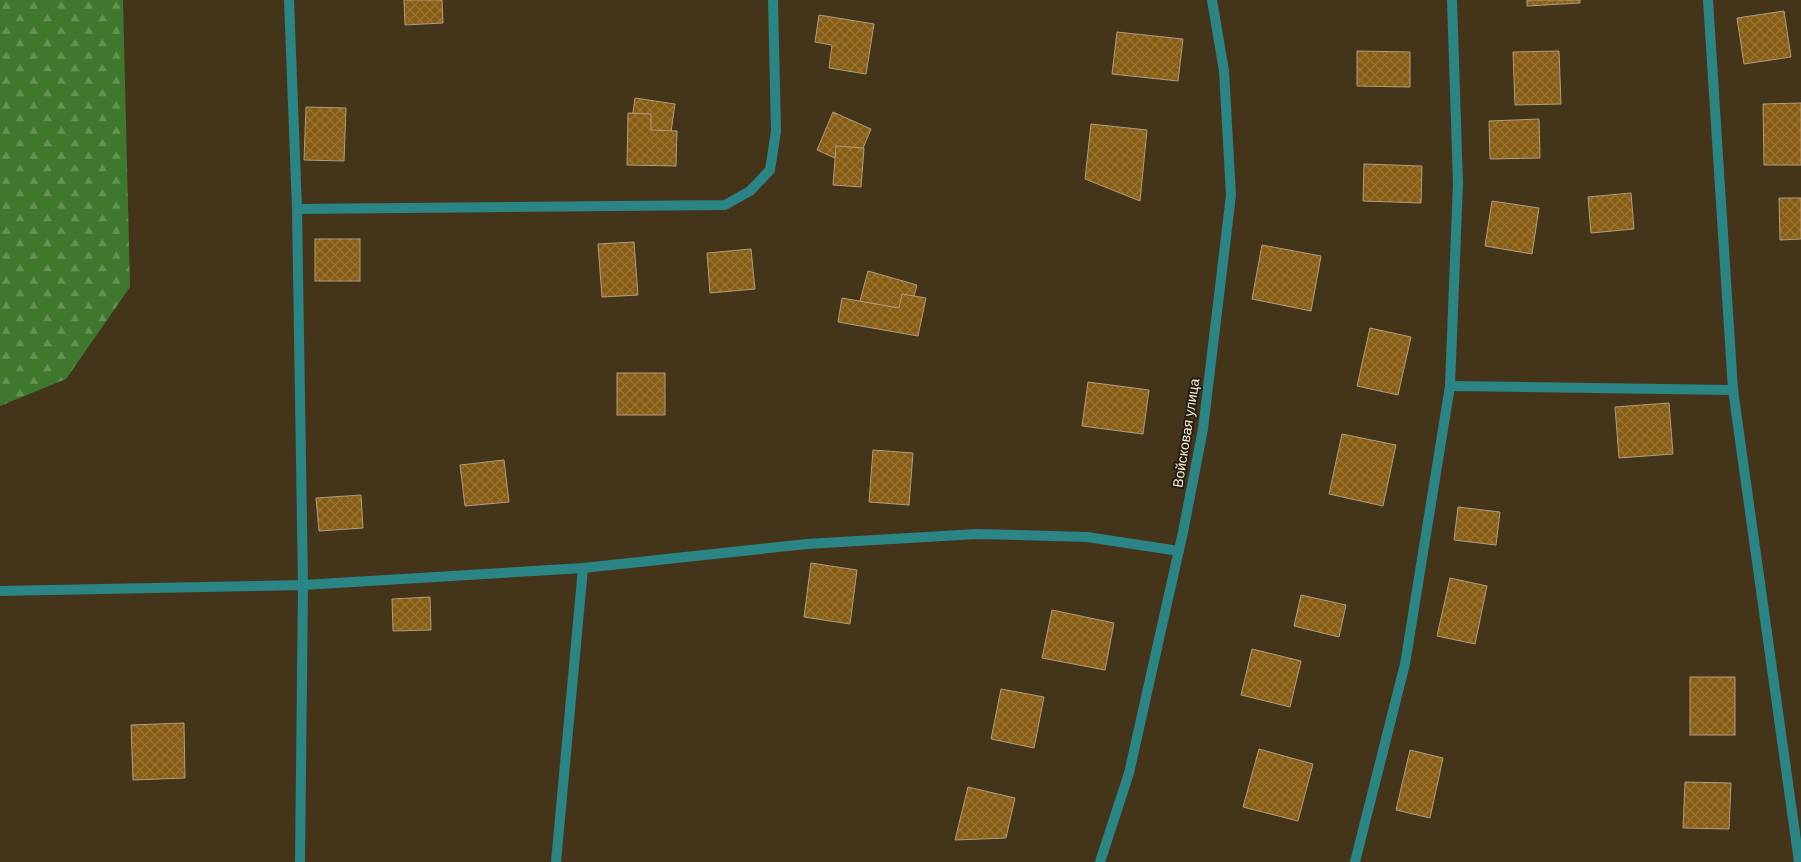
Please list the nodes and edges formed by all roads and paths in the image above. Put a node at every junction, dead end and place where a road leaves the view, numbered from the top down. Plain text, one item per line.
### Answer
1 (289, 0) edge
2 (773, 0) edge
3 (1212, 0) edge
4 (1452, 0) edge
5 (1708, 0) edge
6 (297, 209) junction
7 (1450, 386) junction
8 (1733, 390) junction
9 (1179, 551) junction
10 (583, 568) junction
11 (303, 585) junction
12 (0, 591) edge
13 (300, 862) edge
14 (556, 862) edge
15 (1100, 862) edge
16 (1355, 862) edge
17 (1799, 862) edge

1 - 6 street
2 - 6 street
3 - 9 street, Войсковая улица
4 - 7 street
5 - 8 street
6 - 11 street
7 - 8 street
7 - 16 street
8 - 17 street
9 - 10 street
9 - 15 street, Войсковая улица
10 - 11 street
10 - 14 street
11 - 12 street
11 - 13 street

